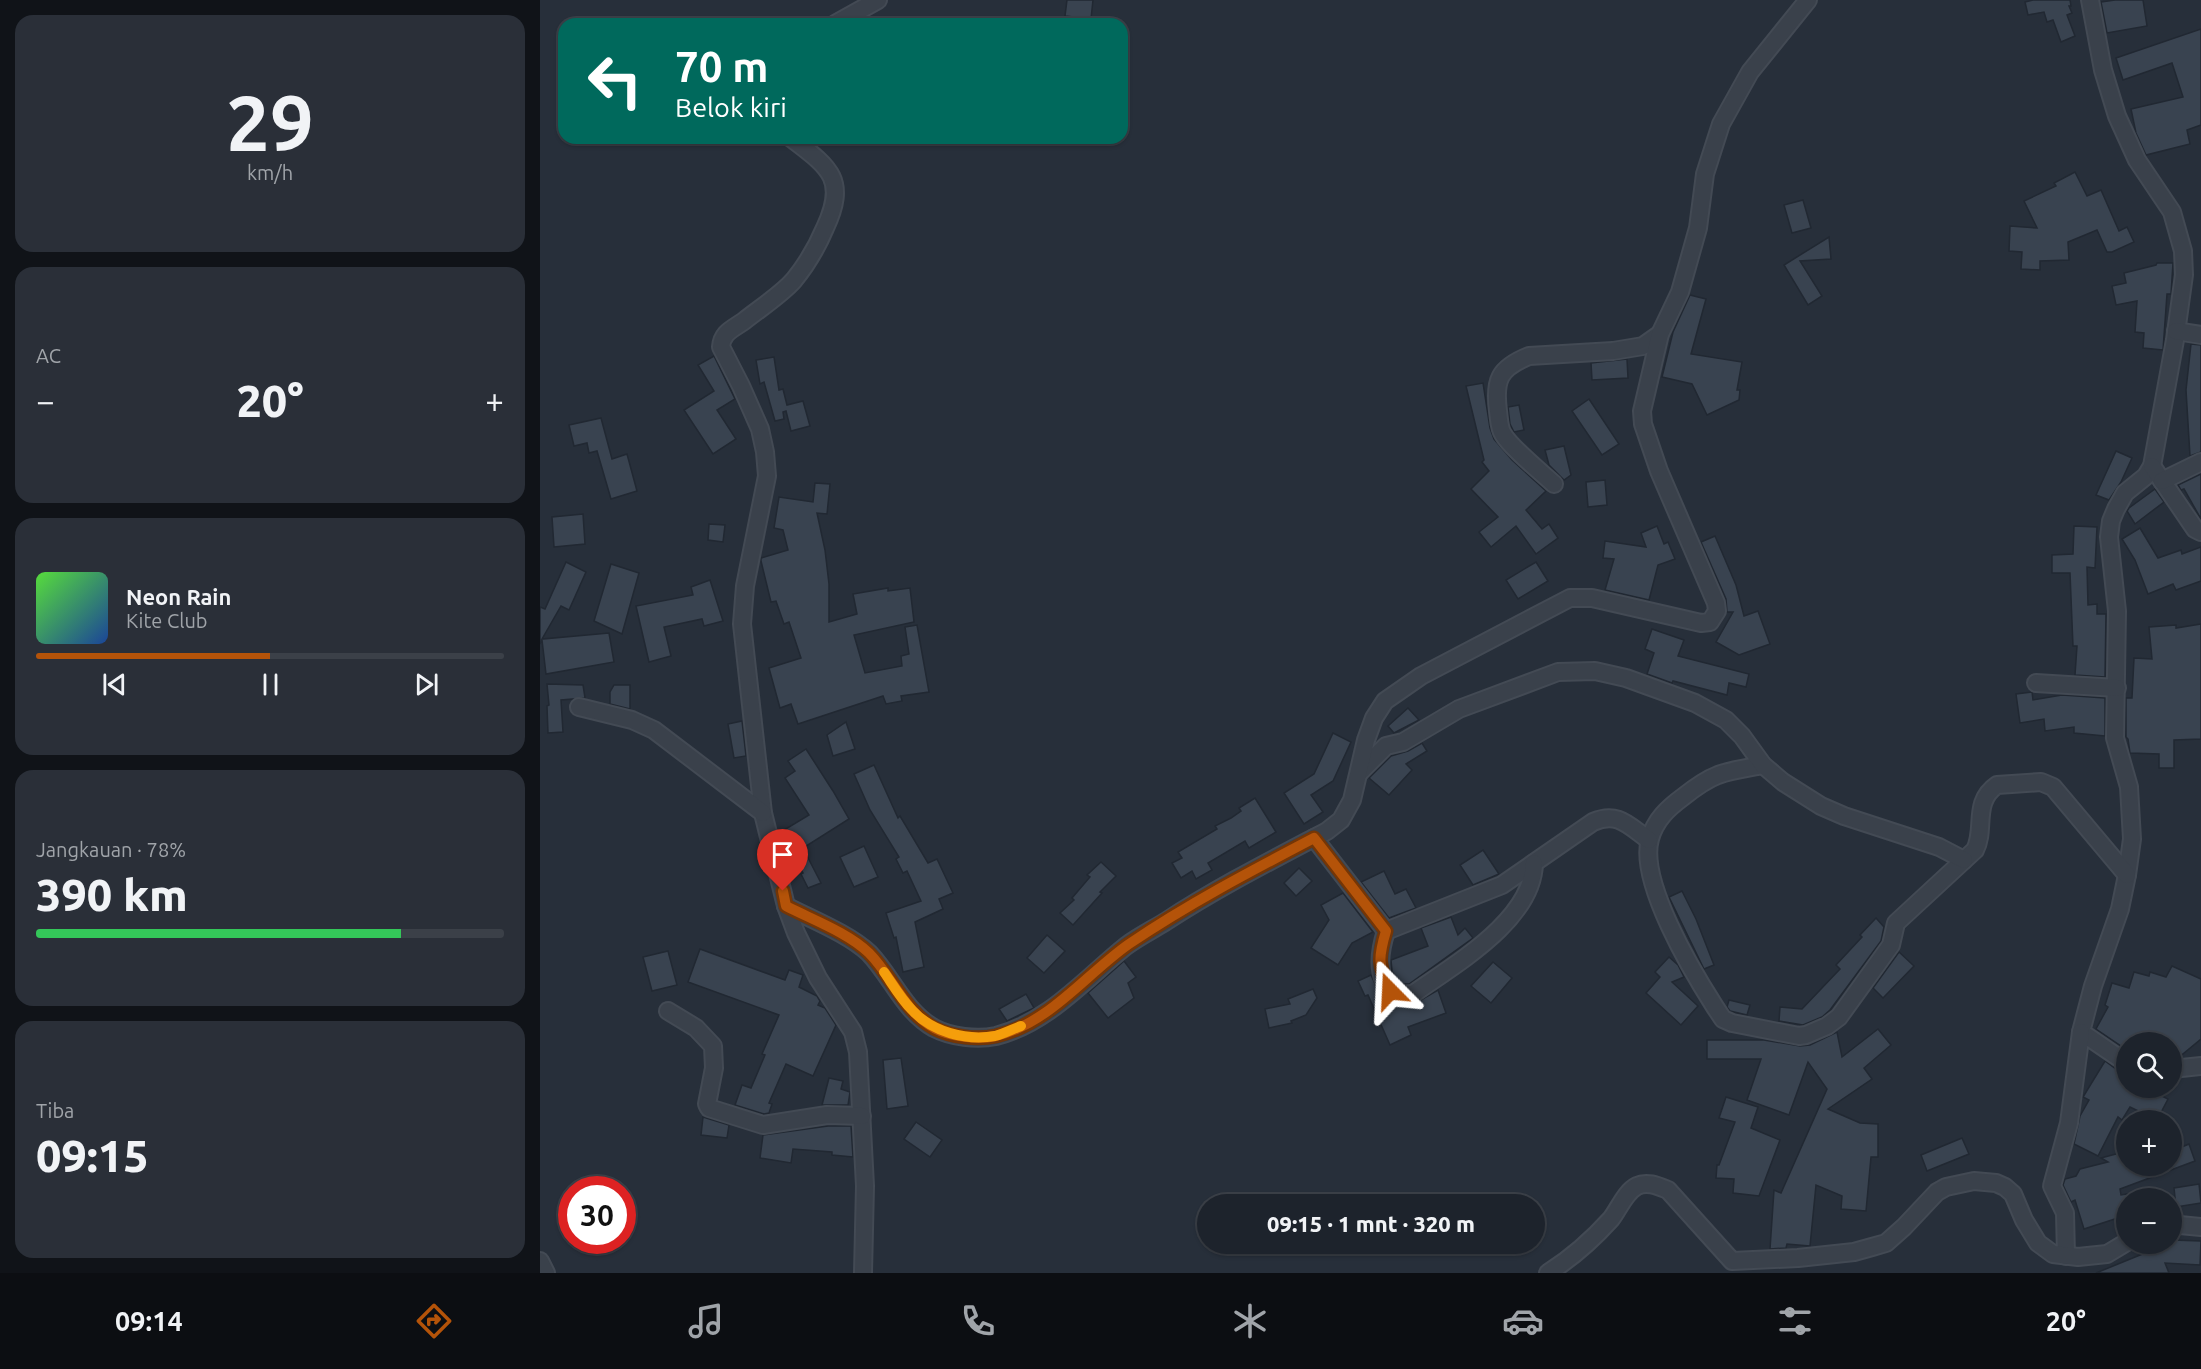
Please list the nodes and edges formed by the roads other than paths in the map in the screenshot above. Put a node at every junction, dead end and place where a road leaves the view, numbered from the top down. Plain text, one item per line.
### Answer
1 (878, 0) edge
2 (1808, 0) edge
3 (2090, 0) edge
4 (846, 18) edge
5 (799, 144) edge
6 (2176, 331) junction
7 (1660, 334) junction
8 (2201, 335) edge
9 (2201, 462) edge
10 (2152, 466) junction
11 (2162, 481) junction
12 (1554, 484) dead end
13 (2201, 532) edge
14 (2036, 683) dead end
15 (2117, 688) junction
16 (579, 707) dead end
17 (1763, 765) junction
18 (1359, 773) junction
19 (764, 813) junction
20 (1314, 838) junction
21 (1649, 840) junction
22 (1964, 860) junction
23 (1534, 863) junction
24 (2127, 875) junction
25 (786, 906) junction
26 (1386, 931) junction
27 (668, 1011) dead end
28 (2081, 1032) junction
29 (2116, 1054) edge
30 (2201, 1066) edge
31 (2182, 1068) edge
32 (862, 1116) junction
33 (2182, 1224) edge
34 (2201, 1227) edge
35 (2116, 1249) edge
36 (2066, 1256) junction
37 (540, 1261) edge
38 (546, 1273) edge
39 (863, 1273) edge
40 (1548, 1273) edge

1 - 4 street
2 - 7 street
3 - 6 street
5 - 19 street
6 - 8 street
6 - 10 street
7 - 12 street
7 - 18 street
9 - 11 street
10 - 11 street
10 - 15 street
11 - 13 street
14 - 15 street
15 - 24 street
16 - 19 street
17 - 18 street
17 - 21 street
17 - 22 street
18 - 20 street
19 - 25 street
20 - 25 street
20 - 26 street
21 - 22 street
21 - 23 street
22 - 24 street
23 - 26 street
23 - 26 street
24 - 28 street
25 - 32 street
27 - 32 street
28 - 29 street
28 - 36 street
30 - 31 street
32 - 39 street
33 - 34 street
35 - 36 street
36 - 40 street
37 - 38 street

